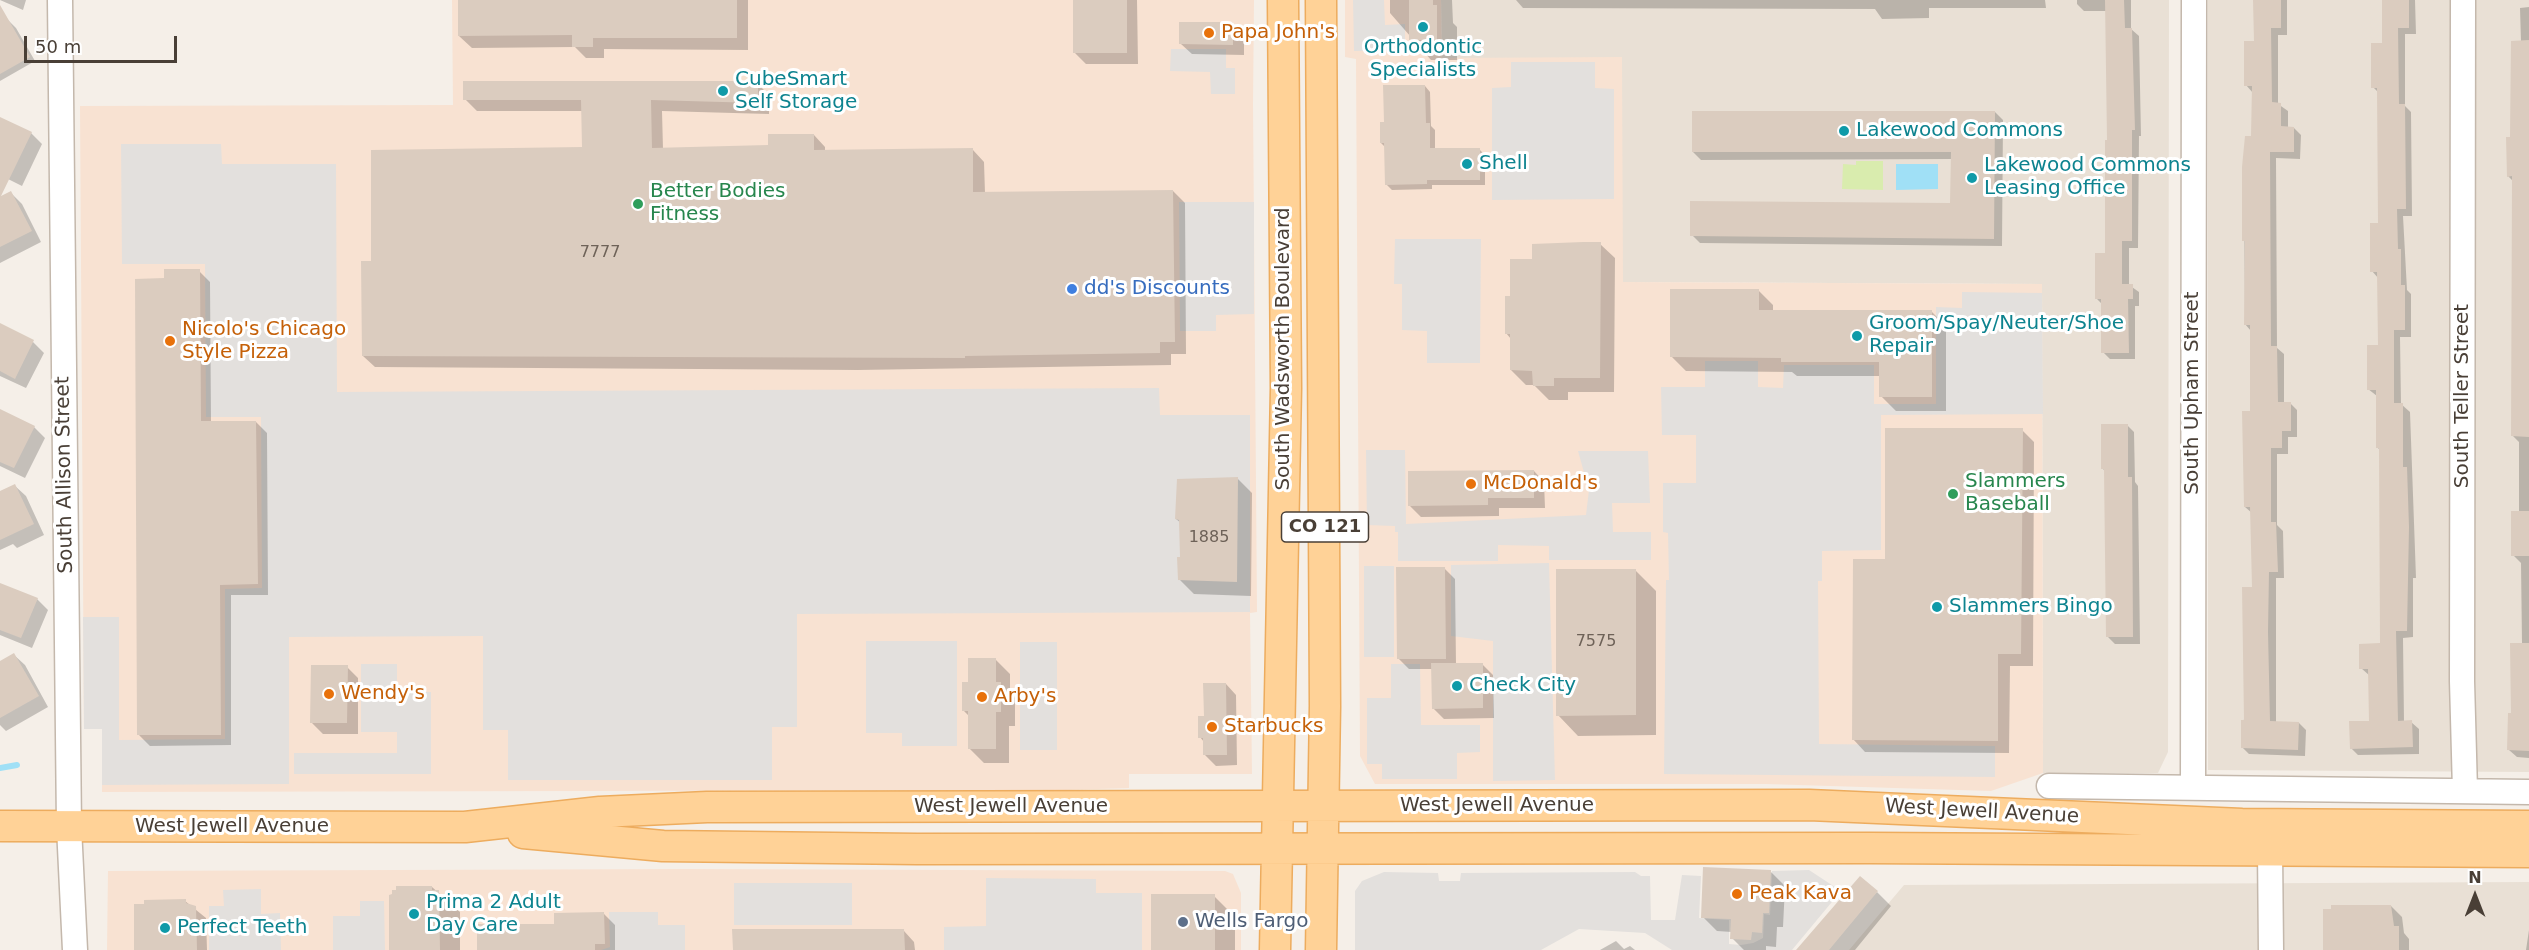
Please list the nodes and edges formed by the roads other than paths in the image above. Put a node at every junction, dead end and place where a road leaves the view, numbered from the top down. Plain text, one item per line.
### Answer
1 (60, 0) edge
2 (1282, 0) edge
3 (1322, 0) edge
4 (2194, 0) edge
5 (2463, 0) edge
6 (2049, 786) dead end
7 (2193, 786) junction
8 (2465, 791) junction
9 (2529, 792) edge
10 (1279, 806) junction
11 (1323, 806) junction
12 (0, 826) edge
13 (2529, 826) edge
14 (69, 827) junction
15 (465, 827) junction
16 (1322, 850) junction
17 (1277, 851) junction
18 (2270, 851) junction
19 (2529, 852) edge
20 (75, 950) edge
21 (1275, 950) edge
22 (1321, 950) edge
23 (2271, 950) edge

1 - 14 street, South Allison Street
2 - 10 main road, South Wadsworth Boulevard / CO 121
3 - 11 main road, South Wadsworth Boulevard / CO 121
4 - 7 street, South Upham Street
5 - 8 street, South Teller Street
6 - 7 street, West Jewell Avenue
7 - 8 street, West Jewell Avenue
8 - 9 street, West Jewell Avenue
10 - 11 main road, West Jewell Avenue
10 - 15 main road, West Jewell Avenue
10 - 17 main road, South Wadsworth Boulevard / CO 121
11 - 13 main road, West Jewell Avenue
11 - 16 main road, South Wadsworth Boulevard / CO 121
12 - 14 main road, West Jewell Avenue
14 - 15 main road, West Jewell Avenue
14 - 20 street, South Allison Street
15 - 17 main road, West Jewell Avenue
16 - 17 main road, West Jewell Avenue
16 - 18 main road, West Jewell Avenue
16 - 22 main road, South Wadsworth Boulevard / CO 121
17 - 21 main road, South Wadsworth Boulevard / CO 121
18 - 19 main road, West Jewell Avenue
18 - 23 street

